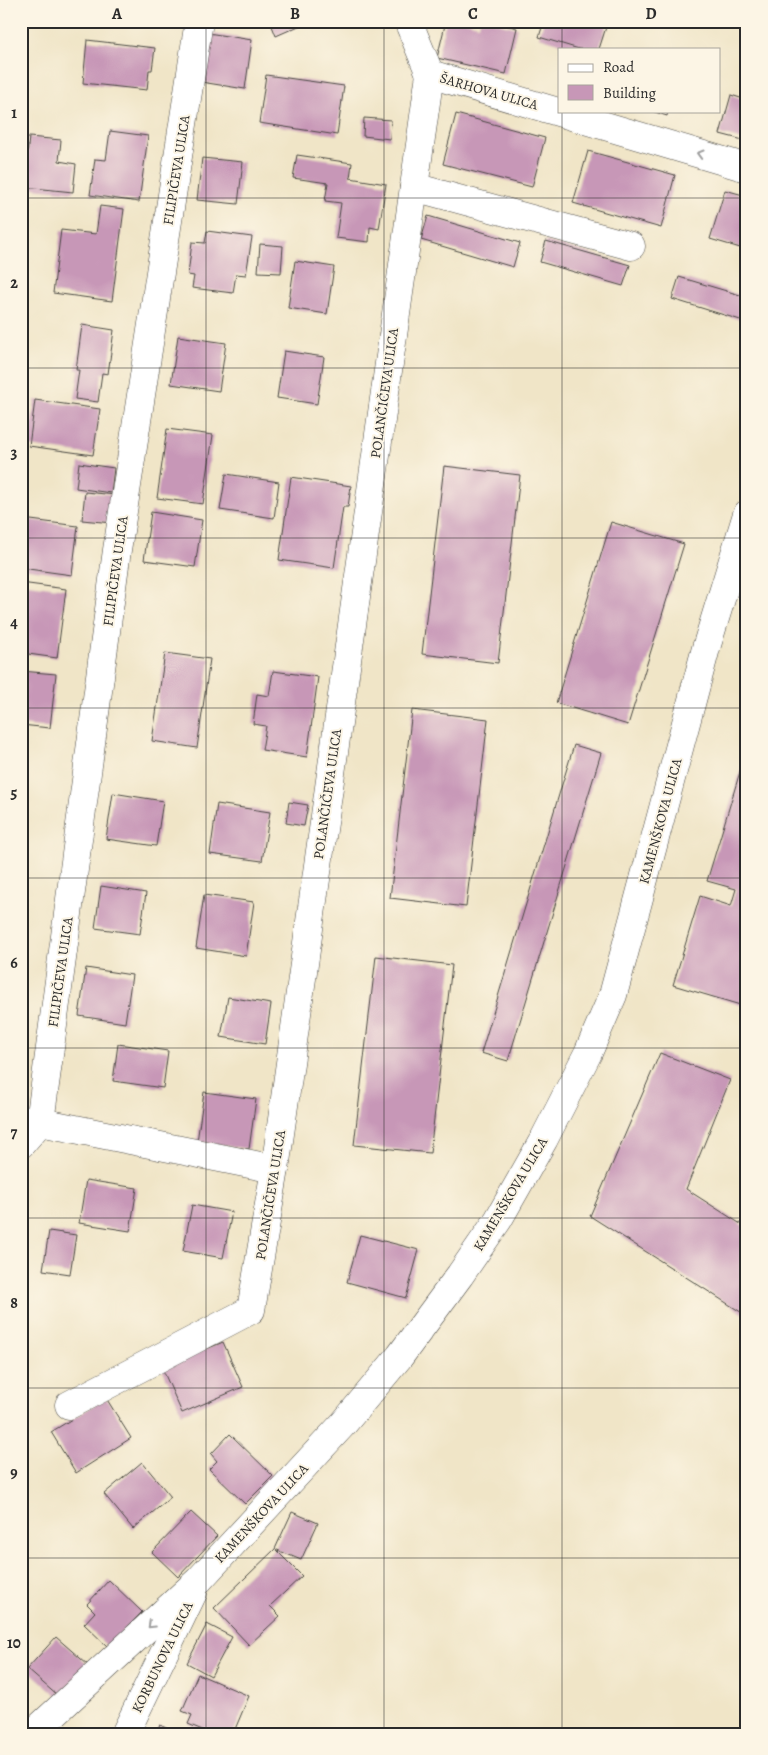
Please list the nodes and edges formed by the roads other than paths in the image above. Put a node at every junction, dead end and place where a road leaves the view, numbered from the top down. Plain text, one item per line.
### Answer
1 (199, 21) edge
2 (408, 21) edge
3 (430, 74) junction
4 (558, 112) edge
5 (558, 112) edge
6 (747, 168) edge
7 (414, 187) junction
8 (631, 246) dead end
9 (747, 514) edge
10 (30, 1121) edge
11 (21, 1144) edge
12 (275, 1169) junction
13 (69, 1405) dead end
14 (199, 1580) junction
15 (32, 1734) edge
16 (125, 1734) edge

1 - 10 street, FILIPIČEVA ULICA
2 - 3 street, ŠARHOVA ULICA
5 -> 3 street, ŠARHOVA ULICA
3 - 7 street, POLANČIČEVA ULICA
6 -> 4 street, ŠARHOVA ULICA
7 - 8 street
7 - 12 street, POLANČIČEVA ULICA
9 - 14 street, KAMENŠKOVA ULICA
10 - 11 street
10 - 12 street
12 - 13 street, POLANČIČEVA ULICA
14 -> 15 street, KAMENŠKOVA ULICA
14 - 16 street, KORBUNOVA ULICA

